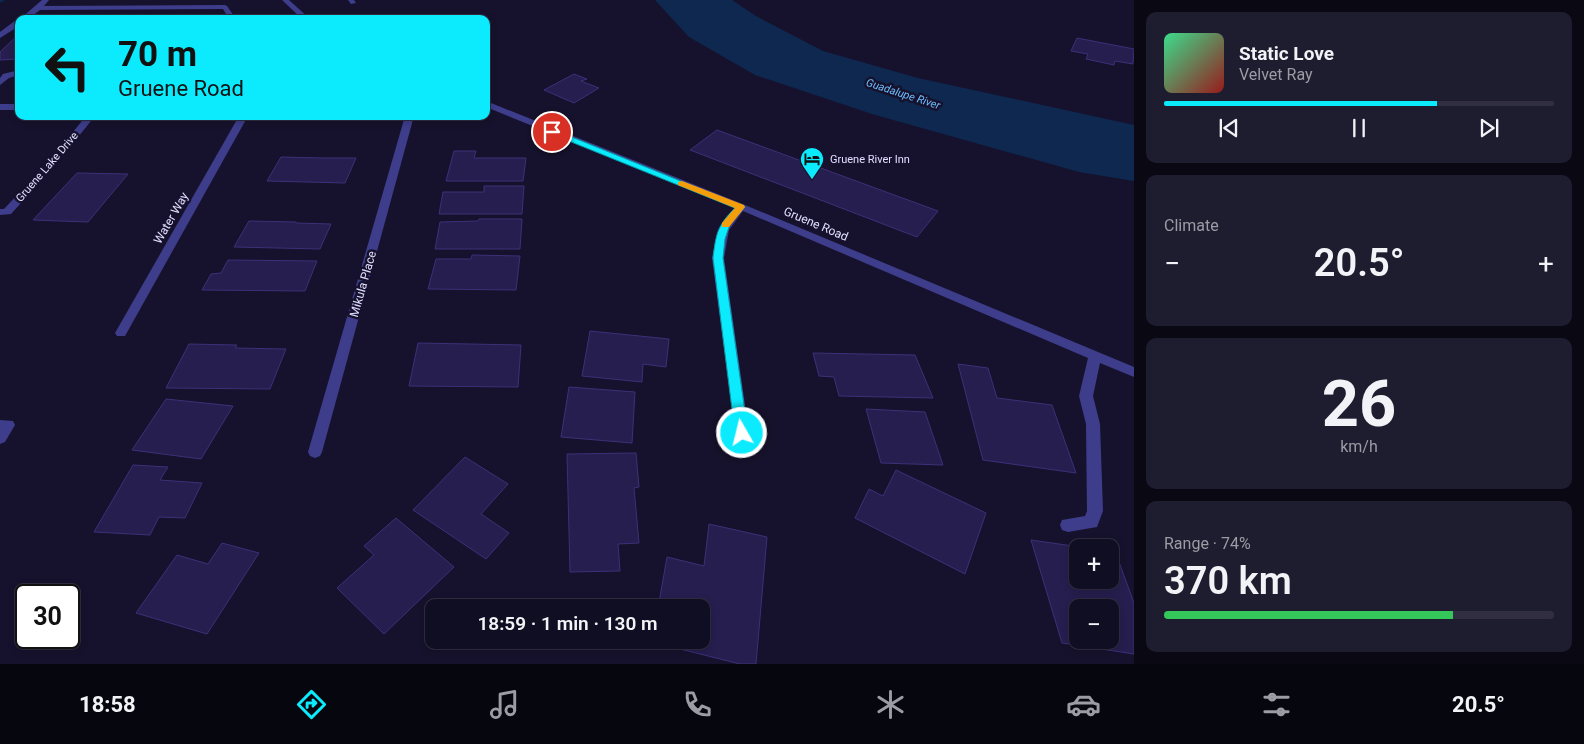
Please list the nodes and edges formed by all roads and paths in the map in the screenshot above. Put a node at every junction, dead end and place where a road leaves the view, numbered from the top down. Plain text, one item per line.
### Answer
1 (46, 0) edge
2 (112, 0) edge
3 (285, 0) edge
4 (38, 8) junction
5 (98, 11) junction
6 (28, 15) edge
7 (230, 15) edge
8 (302, 15) edge
9 (15, 25) edge
10 (0, 36) edge
11 (15, 74) edge
12 (2, 79) edge
13 (490, 106) edge
14 (0, 107) edge
15 (15, 108) edge
16 (88, 120) edge
17 (242, 120) edge
18 (409, 120) edge
19 (741, 207) junction
20 (0, 212) edge
21 (121, 333) dead end
22 (1095, 356) junction
23 (1134, 372) edge
24 (0, 425) edge
25 (742, 433) dead end
26 (0, 438) edge
27 (315, 452) dead end
28 (1068, 525) dead end

1 - 4 street
2 - 5 street
3 - 8 street
4 - 5 street
4 - 6 street
5 - 7 street
9 - 10 street
11 - 12 street
13 - 19 street, Gruene Road
14 - 15 street
16 - 20 street, Gruene Lake Drive
17 - 21 street, Water Way
18 - 27 street, Mikula Place
19 - 22 street, Gruene Road
19 - 25 street
22 - 23 street, Gruene Road
22 - 28 street
24 - 26 street

